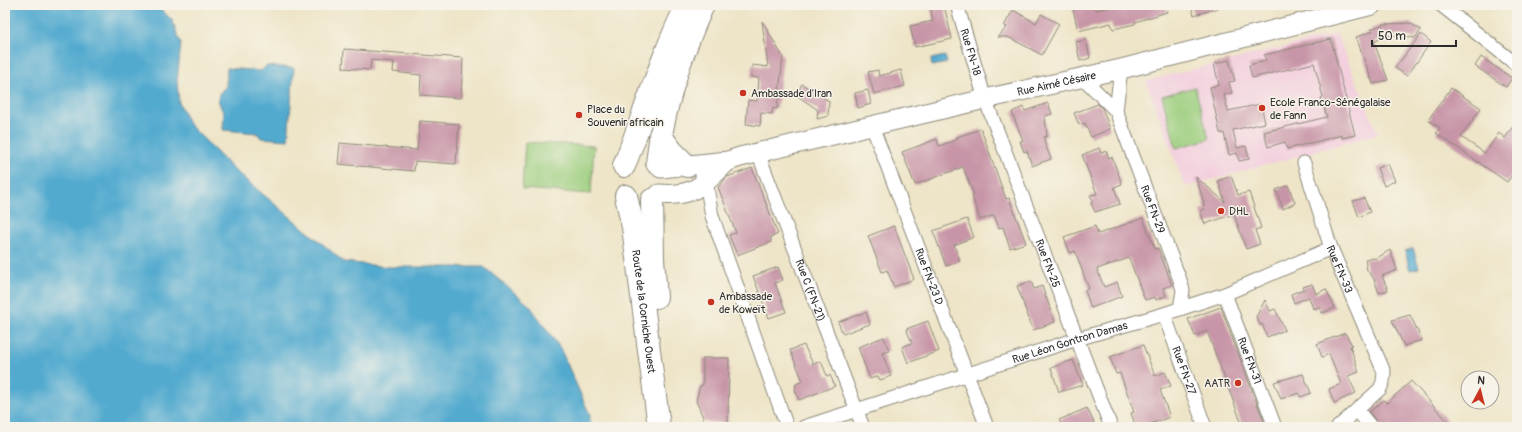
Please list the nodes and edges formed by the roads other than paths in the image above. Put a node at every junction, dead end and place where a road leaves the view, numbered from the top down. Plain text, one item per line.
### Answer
1 (687, 5) edge
2 (703, 5) edge
3 (957, 5) edge
4 (1372, 5) edge
5 (1441, 5) edge
6 (1517, 64) edge
7 (1121, 69) junction
8 (1082, 76) junction
9 (985, 99) junction
10 (1116, 111) junction
11 (872, 126) junction
12 (660, 135) junction
13 (758, 153) junction
14 (734, 159) junction
15 (1304, 163) dead end
16 (691, 165) junction
17 (624, 166) junction
18 (659, 166) junction
19 (706, 182) junction
20 (626, 196) junction
21 (656, 197) junction
22 (1331, 248) junction
23 (1225, 294) junction
24 (1180, 309) junction
25 (1164, 314) junction
26 (1077, 339) junction
27 (967, 374) junction
28 (1357, 410) junction
29 (857, 411) junction
30 (659, 427) edge
31 (672, 427) edge
32 (787, 427) edge
33 (804, 427) edge
34 (863, 427) edge
35 (987, 427) edge
36 (1111, 427) edge
37 (1205, 427) edge
38 (1275, 427) edge
39 (1338, 427) edge
40 (1372, 427) edge

1 - 17 highway
2 - 12 highway
3 - 9 street, Rue FN-18
4 - 7 street, Rue Aimé Césaire
5 - 6 street
7 - 8 street, Rue Aimé Césaire
7 - 10 street
8 - 9 street, Rue Aimé Césaire
8 - 10 street
9 - 11 street, Rue Aimé Césaire
9 - 26 street, Rue FN-25
10 - 24 street, Rue FN-29
11 - 13 street, Rue Aimé Césaire
11 - 27 street, Rue FN-23 D
12 - 16 highway
12 - 18 highway
13 - 14 street, Rue Aimé Césaire
13 - 29 street, Rue C (FN-21)
14 - 16 street, Rue Aimé Césaire
14 - 19 street
15 - 22 street, Rue FN-33
16 - 18 street, Rue Aimé Césaire
16 - 19 street
17 - 18 highway
17 - 20 highway
18 - 21 highway
19 - 21 street
19 - 32 street
20 - 21 highway
20 - 30 highway, Route de la Corniche Ouest
21 - 31 highway, Route de la Corniche Ouest
22 - 23 street, Rue Léon Gontron Damas
22 - 28 street, Rue FN-33
23 - 24 street, Rue Léon Gontron Damas
23 - 38 street, Rue FN-31
24 - 25 street, Rue Léon Gontron Damas
25 - 26 street, Rue Léon Gontron Damas
25 - 37 street, Rue FN-27
26 - 27 street, Rue Léon Gontron Damas
26 - 36 street, Rue FN-25
27 - 29 street, Rue Léon Gontron Damas
27 - 35 street, Rue FN-23 D
28 - 39 street
28 - 40 street
29 - 33 street, Rue Léon Gontron Damas
29 - 34 street, Rue C (FN-21)

